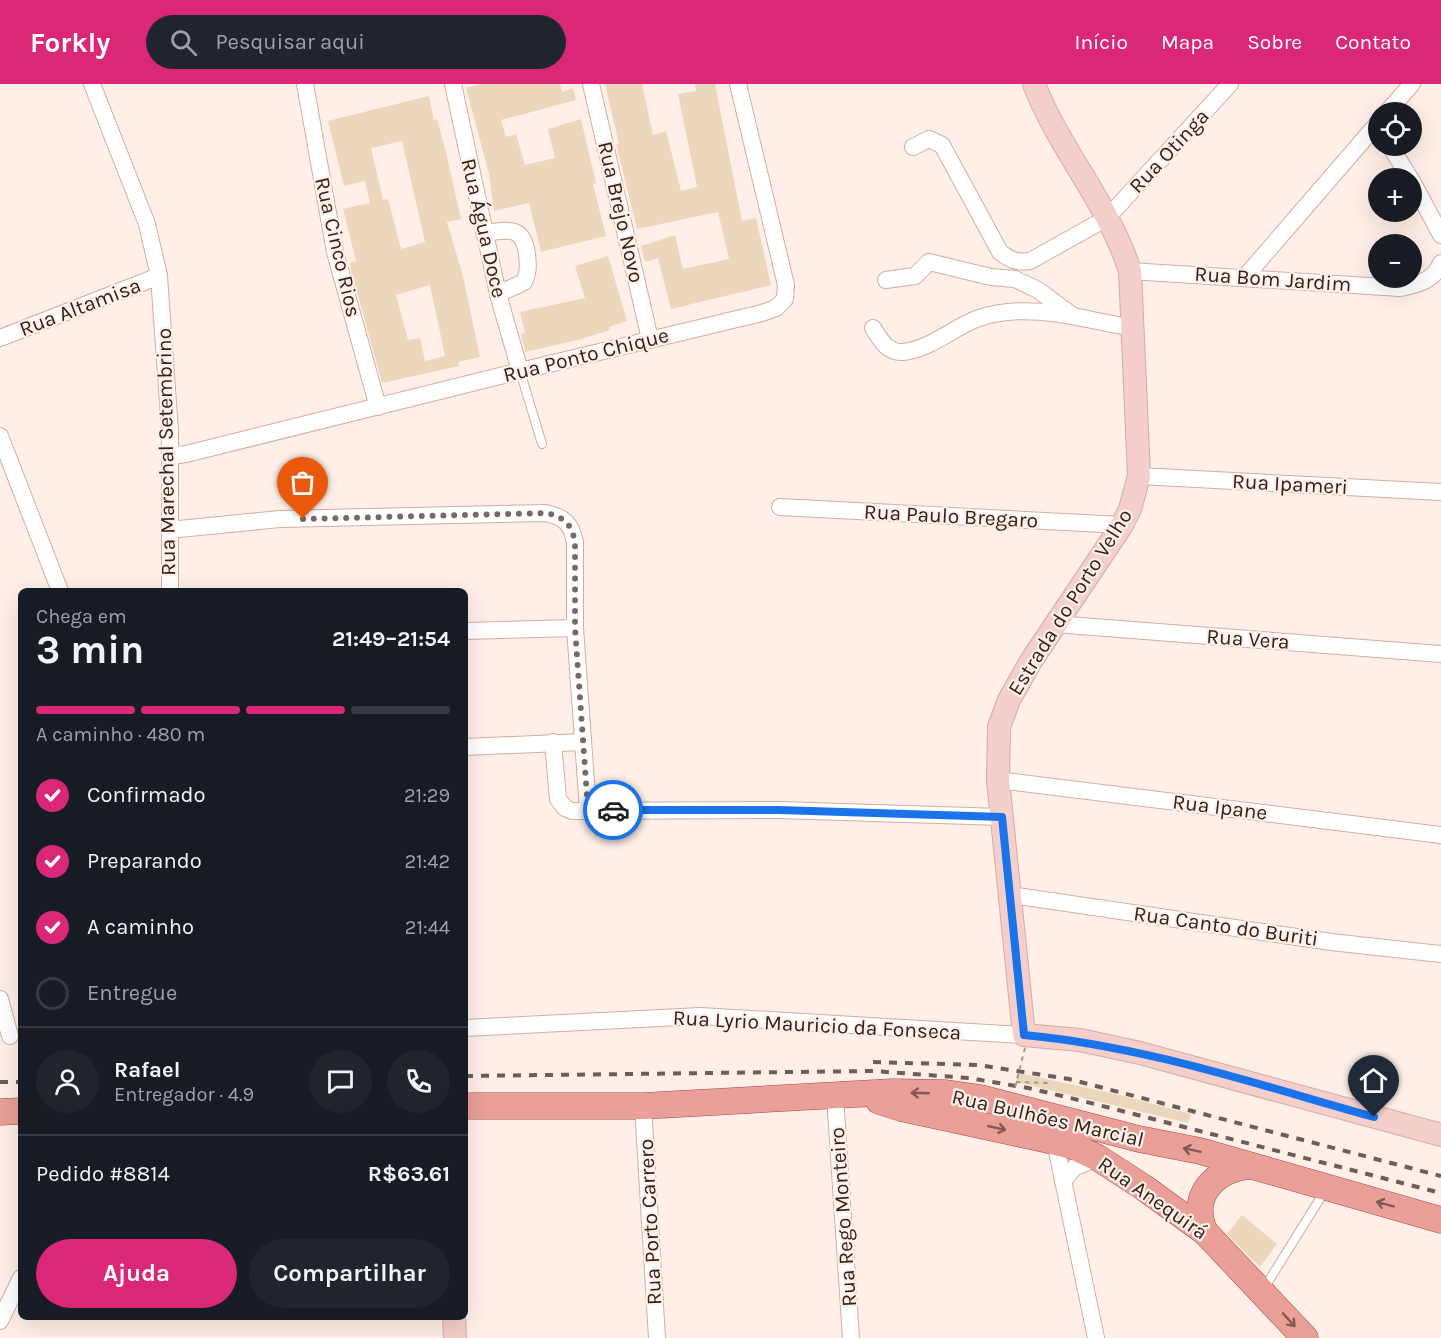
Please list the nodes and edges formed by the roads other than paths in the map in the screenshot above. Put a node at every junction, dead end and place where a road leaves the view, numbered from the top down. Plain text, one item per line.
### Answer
1 (92, 84) edge
2 (305, 84) edge
3 (453, 84) edge
4 (591, 84) edge
5 (738, 84) edge
6 (1034, 84) edge
7 (1230, 84) edge
8 (1412, 84) edge
9 (1396, 102) edge
10 (1368, 135) edge
11 (913, 147) dead end
12 (1422, 200) edge
13 (1107, 218) junction
14 (484, 232) junction
15 (1441, 235) edge
16 (1441, 263) edge
17 (1130, 270) junction
18 (159, 276) junction
19 (1245, 277) junction
20 (886, 280) dead end
21 (498, 294) junction
22 (1076, 318) junction
23 (873, 328) dead end
24 (1134, 328) junction
25 (0, 338) edge
26 (650, 339) junction
27 (520, 371) junction
28 (378, 407) junction
29 (0, 436) edge
30 (542, 444) dead end
31 (170, 456) junction
32 (1139, 476) junction
33 (1441, 492) edge
34 (780, 507) dead end
35 (1122, 525) junction
36 (169, 530) junction
37 (59, 588) edge
38 (170, 588) edge
39 (1055, 624) junction
40 (575, 628) junction
41 (468, 631) edge
42 (1441, 654) edge
43 (553, 742) junction
44 (582, 742) junction
45 (468, 747) edge
46 (998, 780) junction
47 (588, 810) junction
48 (1002, 817) junction
49 (1441, 836) edge
50 (1011, 895) junction
51 (1441, 954) edge
52 (0, 999) edge
53 (468, 1028) edge
54 (10, 1036) edge
55 (1025, 1039) junction
56 (847, 1096) junction
57 (468, 1106) edge
58 (643, 1106) junction
59 (18, 1111) edge
60 (0, 1112) edge
61 (1441, 1135) edge
62 (1055, 1142) junction
63 (1098, 1158) junction
64 (1248, 1166) junction
65 (1063, 1181) junction
66 (1327, 1188) junction
67 (1441, 1220) edge
68 (1205, 1232) junction
69 (18, 1286) edge
70 (1263, 1290) junction
71 (9, 1311) edge
72 (454, 1320) edge
73 (455, 1338) edge
74 (657, 1338) edge
75 (851, 1338) edge
76 (1096, 1338) edge
77 (1305, 1338) edge

1 - 18 street, Rua Marechal Setembrino
2 - 28 street, Rua Cinco Rios
3 - 14 street, Rua Água Doce
4 - 26 street, Rua Brejo Novo
5 - 26 street, Rua Ponto Chique
6 - 13 street, Estrada do Porto Velho
7 - 13 street, Rua Otinga
8 - 9 street
10 - 19 street
11 - 13 street, Rua Otinga
12 - 15 street
13 - 17 street, Estrada do Porto Velho
14 - 21 street, Rua Água Doce
14 - 21 street
16 - 19 street, Rua Bom Jardim
17 - 19 street, Rua Bom Jardim
17 - 24 street, Estrada do Porto Velho
18 - 25 street, Rua Altamisa
18 - 31 street, Rua Marechal Setembrino
20 - 22 street
21 - 27 street, Rua Água Doce
22 - 23 street
22 - 24 street
24 - 32 street, Estrada do Porto Velho
26 - 27 street, Rua Ponto Chique
27 - 28 street, Rua Ponto Chique
27 - 30 lane
28 - 31 street, Rua Ponto Chique
29 - 37 street
31 - 36 street, Rua Marechal Setembrino
32 - 33 street, Rua Ipameri
32 - 35 street, Estrada do Porto Velho
34 - 35 street, Rua Paulo Bregaro
35 - 39 street, Estrada do Porto Velho
36 - 38 street, Rua Marechal Setembrino
36 - 40 street
39 - 42 street, Rua Vera
39 - 46 street, Estrada do Porto Velho
40 - 41 street
40 - 44 street
43 - 44 street
43 - 45 street
43 - 47 street
44 - 47 street
46 - 48 street, Estrada do Porto Velho
46 - 49 street, Rua Ipane
47 - 48 street
48 - 50 street, Estrada do Porto Velho
50 - 51 street, Rua Canto do Buriti
50 - 55 street, Estrada do Porto Velho
52 - 54 street
53 - 55 street, Rua Lyrio Mauricio da Fonseca
55 - 61 street
56 - 58 main road, Rua Bulhões Marcial
56 -> 62 main road, Rua Anequirá
64 -> 56 main road, Rua Bulhões Marcial
56 - 75 street, Rua Rego Monteiro
57 - 58 main road, Rua Bulhões Marcial
58 - 74 street, Rua Porto Carrero
59 - 60 main road
62 - 63 main road, Rua Anequirá
62 - 65 street
63 - 65 street
63 - 68 main road, Rua Anequirá
64 - 66 main road, Rua Bulhões Marcial
64 - 68 main road
65 - 76 street
67 -> 66 main road, Rua Bulhões Marcial
66 - 70 lane
68 - 70 main road, Rua Anequirá
69 - 71 street
70 -> 77 main road, Rua Anequirá
72 - 73 street

